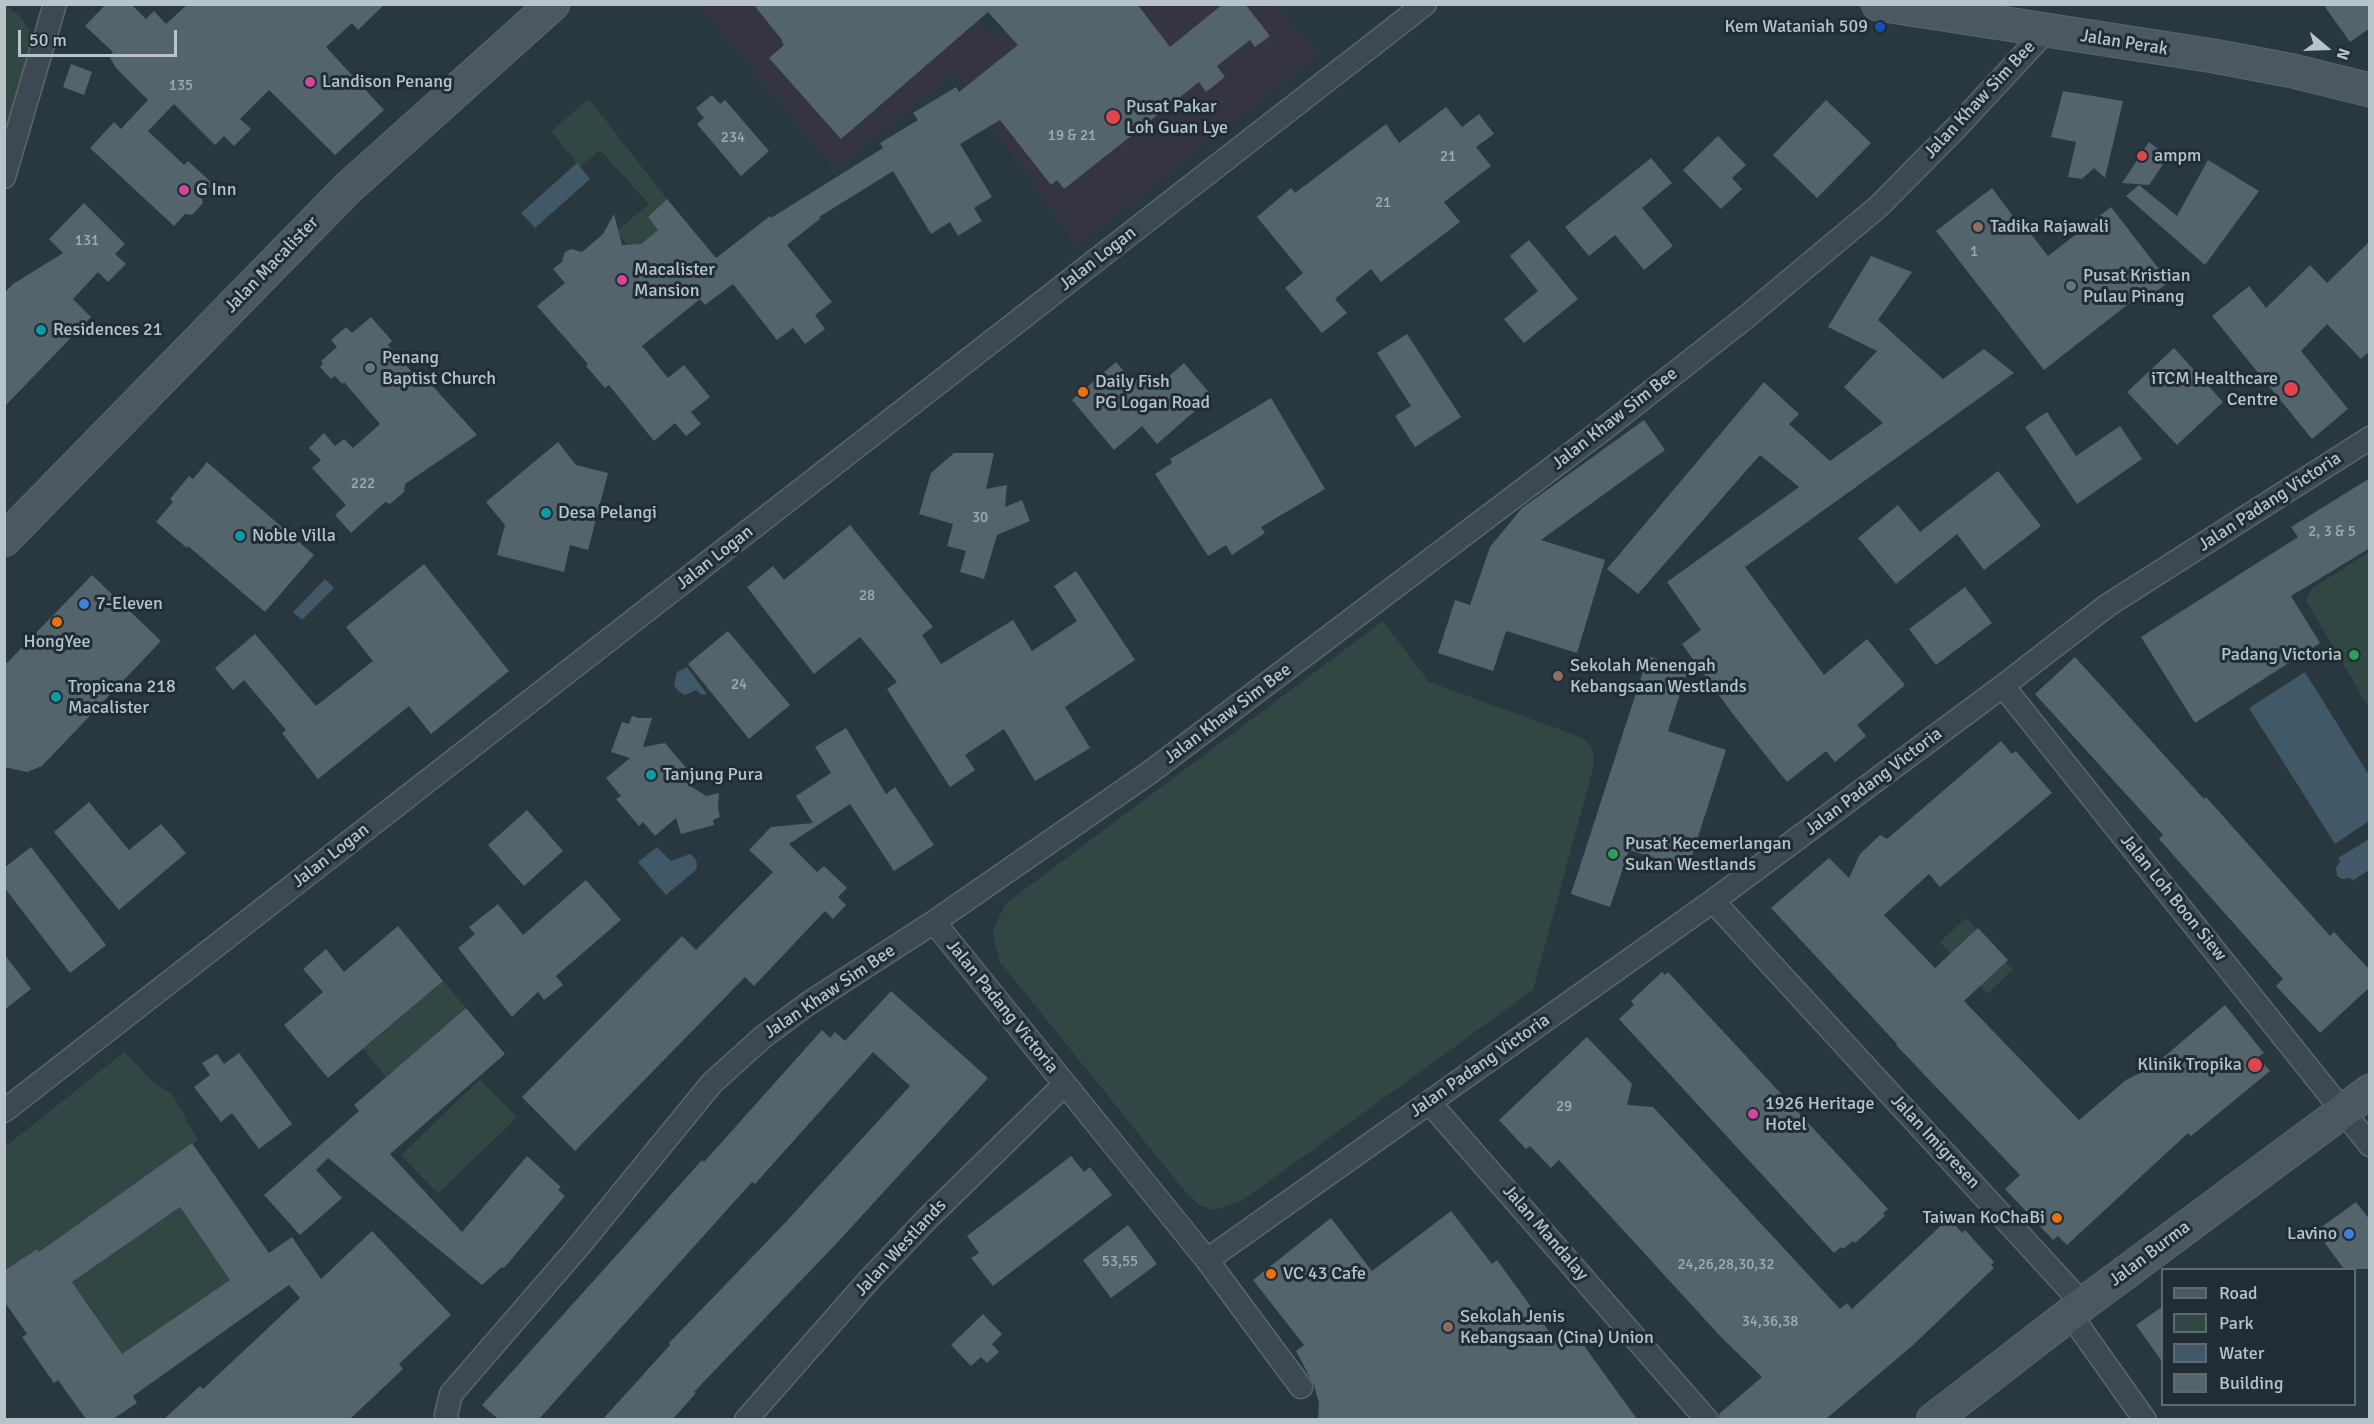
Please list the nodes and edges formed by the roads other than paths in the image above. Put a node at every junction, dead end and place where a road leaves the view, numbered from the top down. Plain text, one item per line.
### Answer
1 (553, 4) edge
2 (1425, 4) edge
3 (1878, 4) edge
4 (51, 5) edge
5 (2046, 31) junction
6 (2370, 90) edge
7 (4, 177) edge
8 (2370, 438) edge
9 (4, 540) edge
10 (2003, 686) junction
11 (1713, 901) junction
12 (933, 922) junction
13 (1064, 1085) junction
14 (2370, 1091) edge
15 (1429, 1102) junction
16 (2343, 1110) junction
17 (4, 1111) edge
18 (2370, 1145) edge
19 (1207, 1260) junction
20 (2077, 1309) junction
21 (1301, 1387) dead end
22 (447, 1419) edge
23 (746, 1419) edge
24 (1707, 1419) edge
25 (1933, 1419) edge
26 (2145, 1419) edge

1 - 9 main road, Jalan Macalister
2 - 17 street, Jalan Logan
3 - 5 main road, Jalan Perak
4 - 7 street
5 - 6 main road, Jalan Perak
5 - 12 street, Jalan Khaw Sim Bee
8 - 10 street, Jalan Padang Victoria
10 - 11 street, Jalan Padang Victoria
10 - 16 street, Jalan Loh Boon Siew
11 - 15 street, Jalan Padang Victoria
11 - 20 street, Jalan Imigresen
12 - 13 street, Jalan Padang Victoria
12 - 22 street, Jalan Khaw Sim Bee
13 - 19 street, Jalan Padang Victoria
13 - 23 street, Jalan Westlands
14 - 16 main road, Jalan Burma
15 - 19 street, Jalan Padang Victoria
15 - 24 street, Jalan Mandalay
16 - 18 street, Jalan Loh Boon Siew
16 - 20 main road, Jalan Burma
19 - 21 street, Jalan Padang Victoria
20 - 25 main road, Jalan Burma
20 - 26 street, Jalan Imigresen

